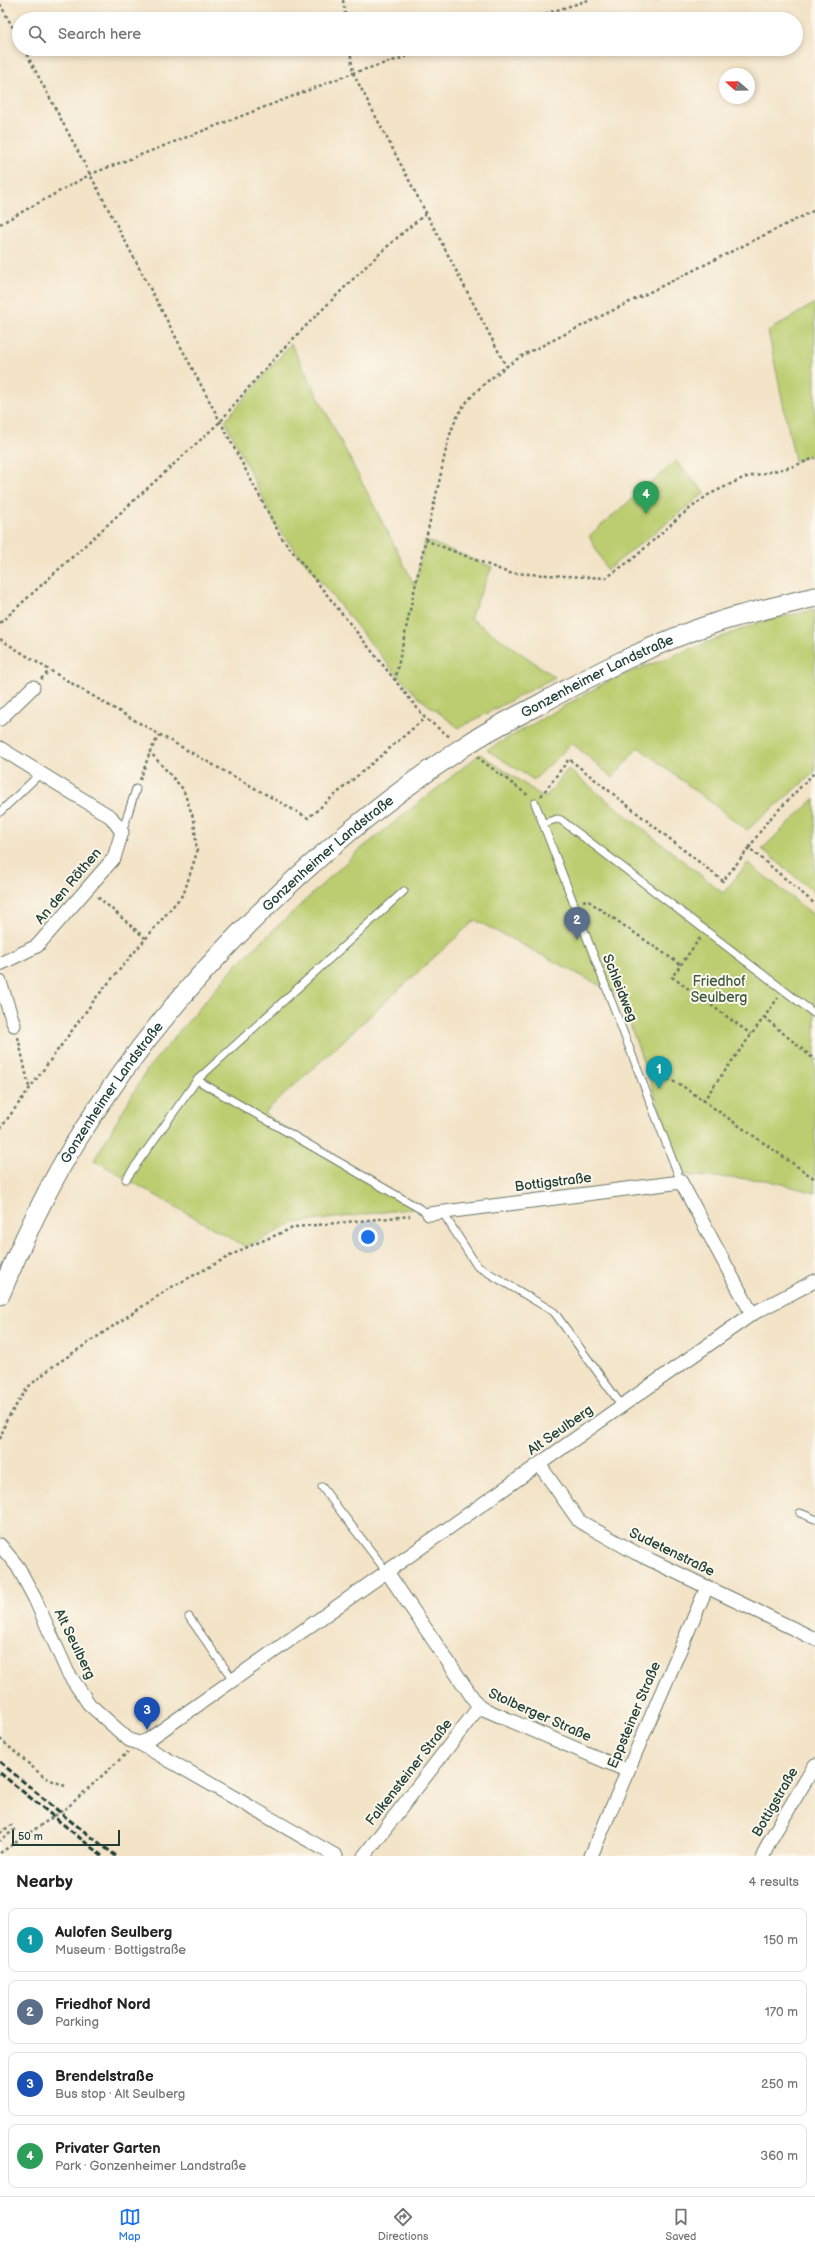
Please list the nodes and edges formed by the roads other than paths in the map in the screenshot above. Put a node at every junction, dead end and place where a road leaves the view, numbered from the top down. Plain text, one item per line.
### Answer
1 (815, 597) edge
2 (33, 688) dead end
3 (0, 719) edge
4 (0, 748) edge
5 (41, 773) junction
6 (136, 788) road end
7 (536, 803) road end
8 (0, 812) edge
9 (544, 823) junction
10 (122, 832) junction
11 (404, 891) dead end
12 (0, 964) edge
13 (0, 982) edge
14 (815, 1014) edge
15 (14, 1025) road end
16 (197, 1080) junction
17 (126, 1179) dead end
18 (681, 1182) junction
19 (443, 1213) junction
20 (429, 1214) joint
21 (815, 1281) edge
22 (0, 1295) edge
23 (752, 1314) junction
24 (622, 1406) junction
25 (539, 1464) junction
26 (322, 1487) dead end
27 (800, 1513) dead end
28 (815, 1519) edge
29 (0, 1545) edge
30 (0, 1556) edge
31 (18, 1567) junction
32 (387, 1572) junction
33 (707, 1587) junction
34 (189, 1617) dead end
35 (815, 1639) edge
36 (234, 1681) junction
37 (479, 1707) junction
38 (139, 1743) junction
39 (815, 1765) edge
40 (628, 1771) junction
41 (336, 1856) edge
42 (364, 1856) edge
43 (591, 1856) edge
44 (763, 1856) edge

1 - 22 street, Gonzenheimer Landstraße
2 - 3 street
4 - 5 street
5 - 8 lane
5 - 10 street
6 - 10 lane
7 - 9 lane, Schleidweg
9 - 14 lane
9 - 18 lane, Schleidweg
10 - 12 street, An den Röthen
11 - 16 lane
13 - 15 street
16 - 17 lane
16 - 20 lane
18 - 19 street, Bottigstraße
18 - 23 street
19 - 20 street, Bottigstraße
19 - 24 lane
21 - 23 street, Alt Seulberg
23 - 24 street, Alt Seulberg
24 - 25 street, Alt Seulberg
25 - 32 street, Alt Seulberg
25 - 33 street, Sudetenstraße
26 - 32 lane
27 - 28 lane
29 - 31 street, Alt Seulberg
30 - 31 street
31 - 38 street, Alt Seulberg
32 - 36 street, Alt Seulberg
32 - 37 street, Stolberger Straße
33 - 35 street, Sudetenstraße
33 - 40 street, Eppsteiner Straße
34 - 36 lane
36 - 38 street, Alt Seulberg
37 - 40 street, Stolberger Straße
37 - 42 street, Falkensteiner Straße
38 - 41 street
39 - 44 street, Bottigstraße
40 - 43 street, Eppsteiner Straße

